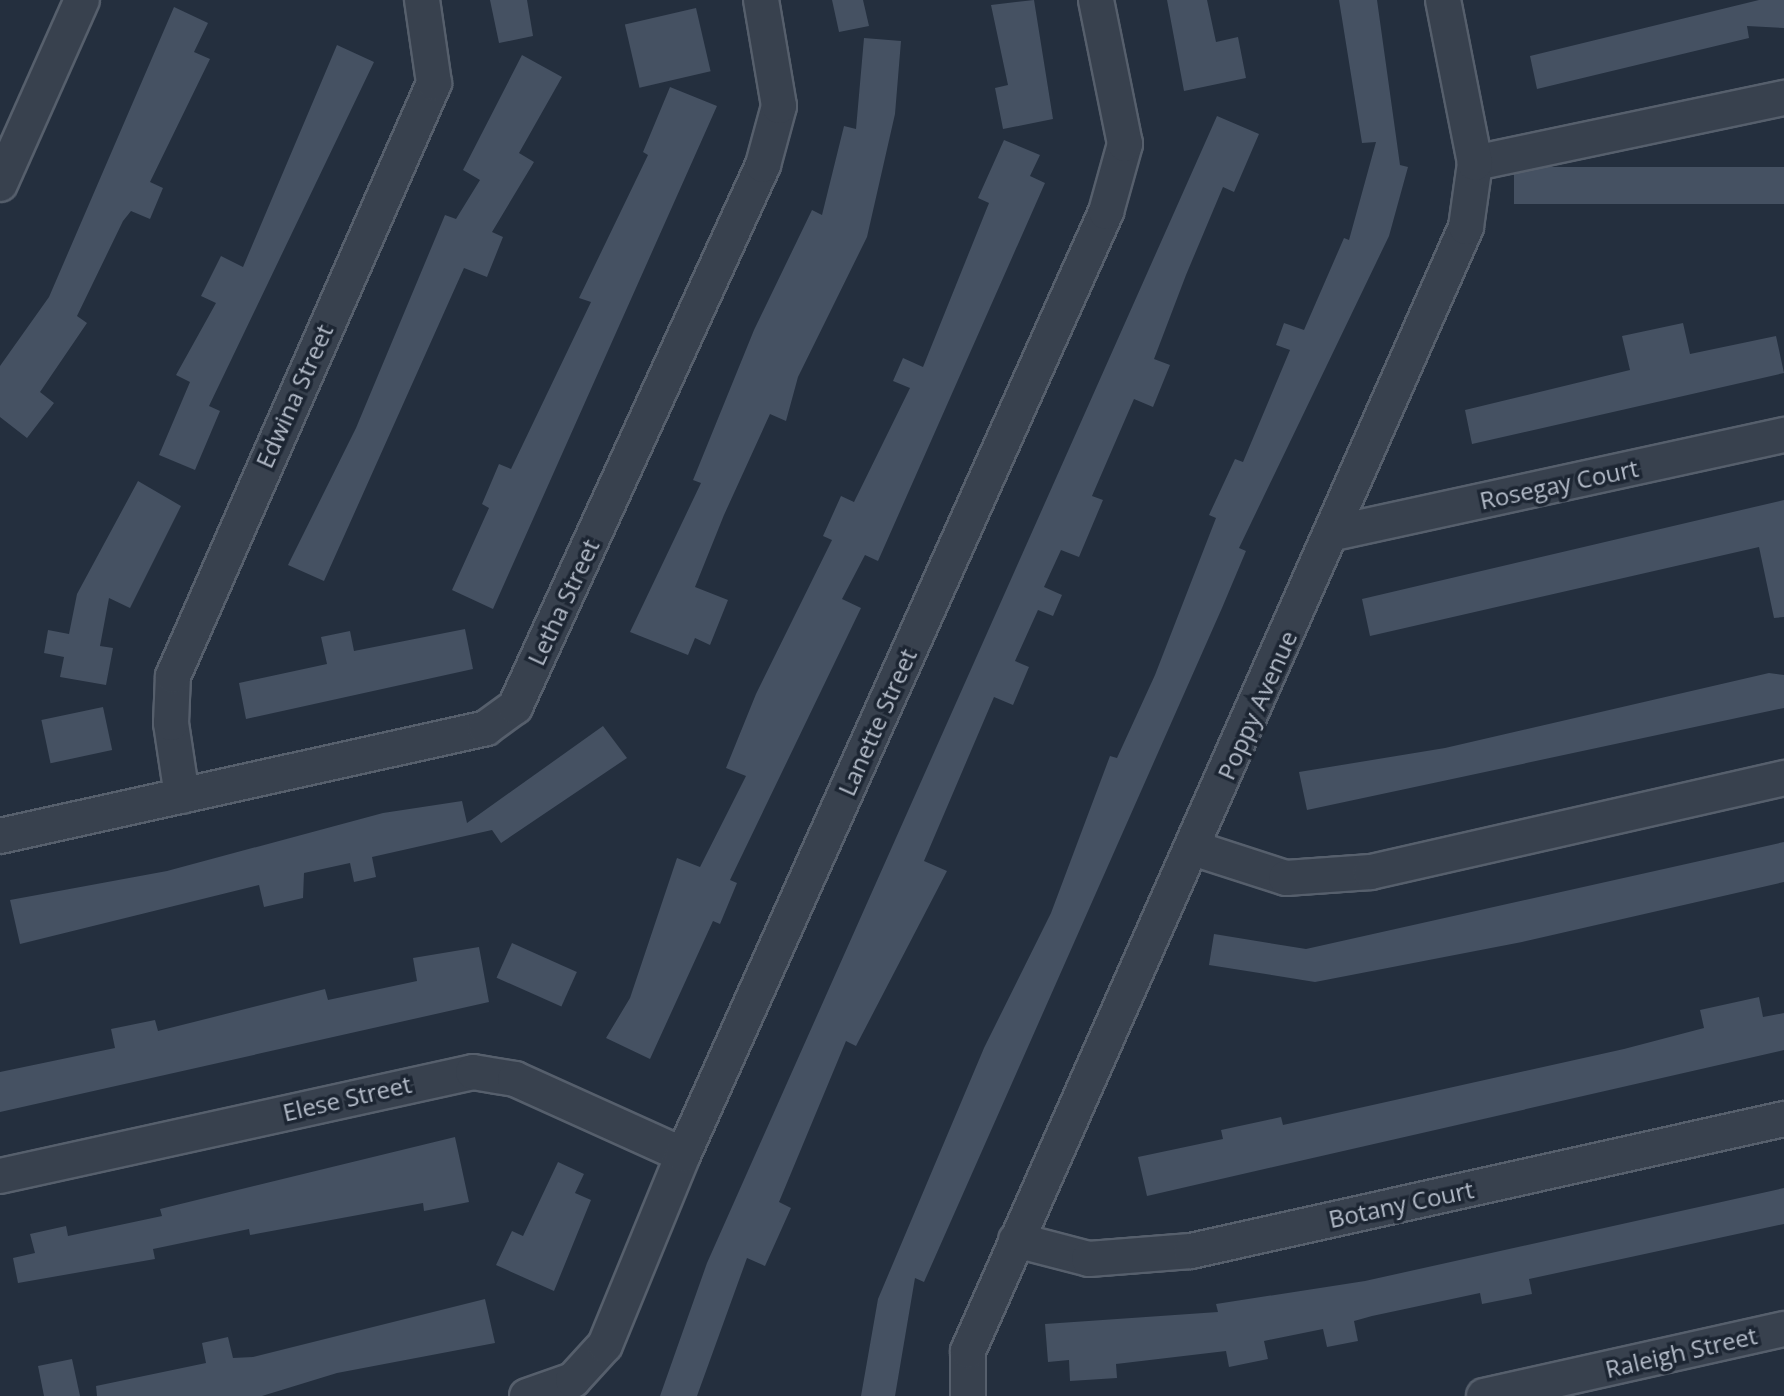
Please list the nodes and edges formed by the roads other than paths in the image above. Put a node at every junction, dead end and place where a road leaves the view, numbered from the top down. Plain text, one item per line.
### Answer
1 (82, 0) edge
2 (422, 0) edge
3 (761, 0) edge
4 (1096, 0) edge
5 (1443, 0) edge
6 (1784, 98) edge
7 (1475, 163) junction
8 (0, 184) edge
9 (1784, 435) edge
10 (1334, 533) junction
11 (1784, 778) edge
12 (182, 796) junction
13 (0, 836) edge
14 (1193, 848) junction
15 (1784, 1119) edge
16 (683, 1155) junction
17 (0, 1176) edge
18 (1016, 1240) junction
19 (1784, 1329) edge
20 (527, 1396) edge
21 (968, 1396) edge
22 (1484, 1396) edge

1 - 8 street
2 - 12 street, Edwina Street
3 - 12 street, Letha Street
4 - 16 street, Lanette Street
5 - 7 street, Poppy Avenue
6 - 7 street
7 - 10 street, Poppy Avenue
9 - 10 street, Rosegay Court
10 - 14 street, Poppy Avenue
11 - 14 street
12 - 13 street, Letha Street
14 - 18 street, Poppy Avenue
15 - 18 street, Botany Court
16 - 17 street, Elese Street
16 - 20 street, Lanette Street
18 - 21 street, Poppy Avenue
19 - 22 street, Raleigh Street

